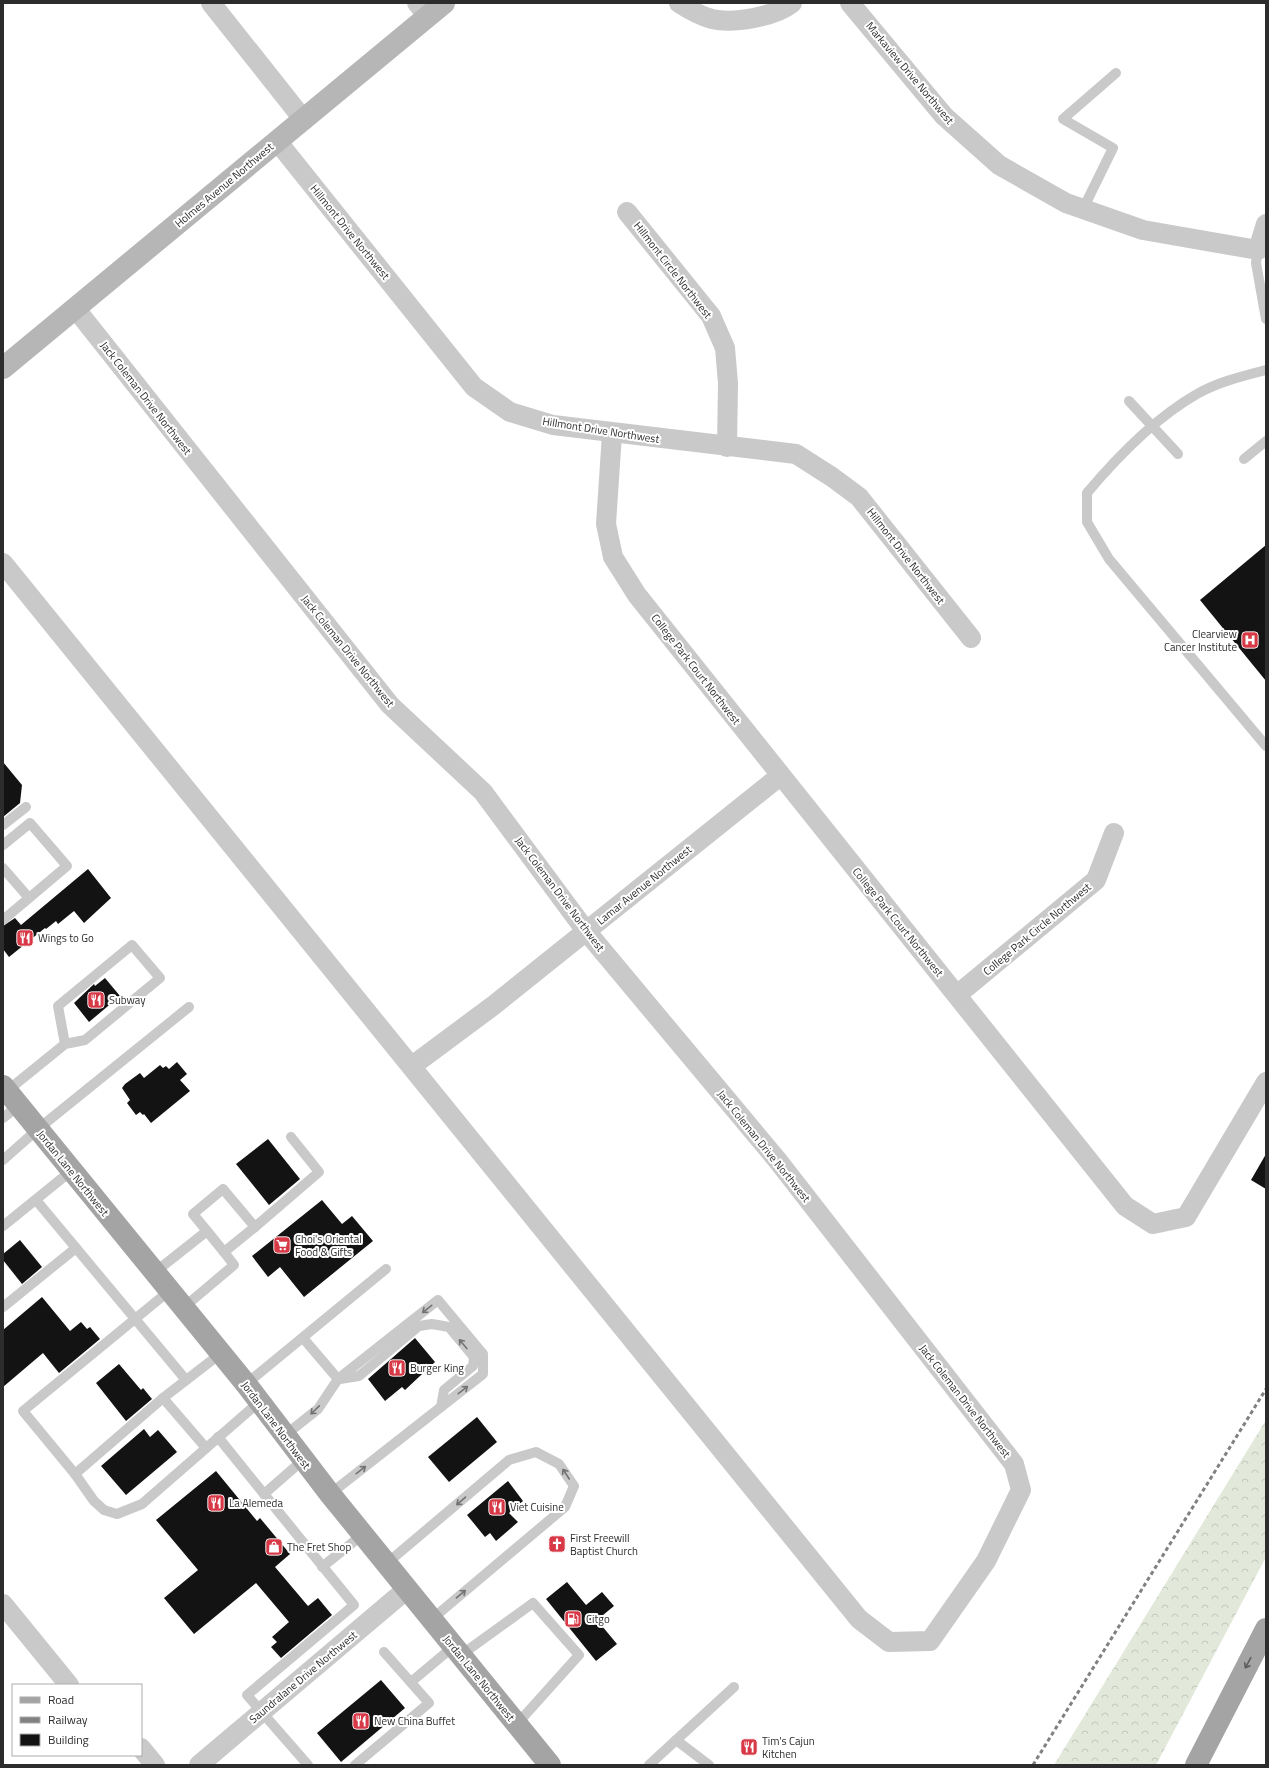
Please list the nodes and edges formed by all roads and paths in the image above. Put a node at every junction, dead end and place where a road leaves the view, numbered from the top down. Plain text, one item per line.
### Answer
1 (212, 3) edge
2 (678, 3) edge
3 (792, 3) edge
4 (850, 3) edge
5 (430, 8) edge
6 (1116, 73) dead end
7 (303, 119) junction
8 (277, 141) junction
9 (1083, 209) junction
10 (627, 212) dead end
11 (1266, 224) edge
12 (1258, 250) junction
13 (75, 308) junction
14 (1266, 319) edge
15 (3, 368) edge
16 (1266, 370) edge
17 (1129, 401) dead end
18 (1152, 426) junction
19 (612, 434) junction
20 (1266, 441) edge
21 (726, 447) junction
22 (1178, 454) dead end
23 (1244, 459) dead end
24 (3, 563) edge
25 (971, 638) dead end
26 (1266, 746) edge
27 (780, 776) junction
28 (26, 808) dead end
29 (3, 825) edge
30 (1114, 833) dead end
31 (3, 845) edge
32 (3, 868) edge
33 (29, 898) junction
34 (3, 920) edge
35 (586, 931) junction
36 (957, 995) junction
37 (189, 1007) dead end
38 (65, 1044) junction
39 (412, 1066) junction
40 (1266, 1082) edge
41 (8, 1100) edge
42 (38, 1129) junction
43 (291, 1137) dead end
44 (3, 1160) edge
45 (71, 1171) junction
46 (36, 1200) junction
47 (3, 1226) edge
48 (255, 1227) junction
49 (207, 1231) junction
50 (76, 1248) junction
51 (224, 1252) junction
52 (386, 1269) dead end
53 (154, 1272) junction
54 (169, 1291) junction
55 (3, 1307) edge
56 (183, 1308) junction
57 (135, 1319) junction
58 (303, 1338) junction
59 (220, 1354) junction
60 (338, 1379) junction
61 (186, 1380) junction
62 (246, 1384) junction
63 (163, 1398) junction
64 (259, 1402) junction
65 (441, 1407) junction
66 (284, 1436) junction
67 (218, 1437) junction
68 (206, 1448) junction
69 (303, 1460) junction
70 (75, 1474) junction
71 (264, 1494) junction
72 (330, 1494) junction
73 (362, 1535) junction
74 (386, 1564) junction
75 (322, 1567) junction
76 (407, 1589) junction
77 (3, 1604) edge
78 (432, 1619) junction
79 (1266, 1629) edge
80 (457, 1651) junction
81 (384, 1652) dead end
82 (410, 1682) junction
83 (67, 1684) edge
84 (734, 1687) dead end
85 (262, 1713) junction
86 (517, 1724) junction
87 (676, 1740) junction
88 (142, 1749) edge
89 (155, 1765) edge
90 (199, 1765) edge
91 (308, 1765) edge
92 (354, 1765) edge
93 (550, 1765) edge
94 (648, 1765) edge
95 (709, 1765) edge
96 (1196, 1765) edge

1 - 7 street
2 - 3 street
4 - 9 street, Markaview Drive Northwest
5 - 7 main road, Holmes Avenue Northwest
6 - 9 lane
7 - 8 main road, Holmes Avenue Northwest
8 - 13 main road, Holmes Avenue Northwest
8 - 19 street, Hillmont Drive Northwest
9 - 12 street, Markaview Drive Northwest
10 - 21 street, Hillmont Circle Northwest
11 - 12 street
12 - 14 lane
13 - 15 main road, Holmes Avenue Northwest
13 - 35 street, Jack Coleman Drive Northwest
16 - 18 lane
17 - 18 lane
18 - 22 lane
18 - 26 lane
19 - 21 street, Hillmont Drive Northwest
19 - 27 street, College Park Court Northwest
20 - 23 lane
21 - 25 street, Hillmont Drive Northwest
24 - 39 street, Jack Coleman Drive Northwest
27 - 35 street, Lamar Avenue Northwest
27 - 36 street, College Park Court Northwest
28 - 29 lane
30 - 36 street, College Park Circle Northwest
31 - 33 lane
32 - 33 lane
33 - 34 lane
35 - 39 street, Lamar Avenue Northwest
35 - 39 street, Jack Coleman Drive Northwest
36 - 40 street, College Park Court Northwest
37 - 42 lane
38 - 38 lane
38 - 41 lane
41 - 42 main road, Jordan Lane Northwest
42 - 44 lane
42 - 45 main road, Jordan Lane Northwest
43 - 48 lane
45 - 46 lane
45 - 53 main road, Jordan Lane Northwest
46 - 47 lane
46 - 50 lane
48 - 49 lane
48 - 51 lane
49 - 51 lane
49 - 53 lane
50 - 55 lane
50 - 57 lane
51 - 56 lane
52 - 58 lane
53 - 54 main road, Jordan Lane Northwest
54 - 56 main road, Jordan Lane Northwest
54 - 57 lane
56 - 59 main road, Jordan Lane Northwest
57 - 61 lane
57 - 70 lane
58 - 60 lane
58 - 62 lane
59 - 61 lane
59 - 62 main road, Jordan Lane Northwest
65 -> 60 lane
65 -> 60 lane
60 -> 66 lane
61 - 63 lane
62 - 64 main road, Jordan Lane Northwest
63 - 68 lane
63 - 70 lane
64 - 66 main road, Jordan Lane Northwest
64 - 67 lane
72 -> 65 lane
66 - 69 main road, Jordan Lane Northwest
67 - 68 lane
67 - 71 lane
68 - 70 lane
69 - 71 lane
69 - 72 main road, Jordan Lane Northwest
71 - 75 lane
72 - 73 main road, Jordan Lane Northwest
73 - 74 main road, Jordan Lane Northwest
73 - 75 lane
74 - 76 main road, Jordan Lane Northwest
78 -> 74 lane
75 - 85 lane
76 - 78 main road, Jordan Lane Northwest
76 - 85 street, Saundralane Drive Northwest
77 - 83 street
78 - 80 main road, Jordan Lane Northwest
79 -> 96 main road
80 - 82 lane
80 - 86 main road, Jordan Lane Northwest
80 - 86 lane
81 - 82 lane
82 - 92 lane
84 - 87 lane
85 - 90 street, Saundralane Drive Northwest
85 - 91 lane
86 - 93 main road, Jordan Lane Northwest
87 - 94 lane
87 - 95 lane
88 - 89 street

